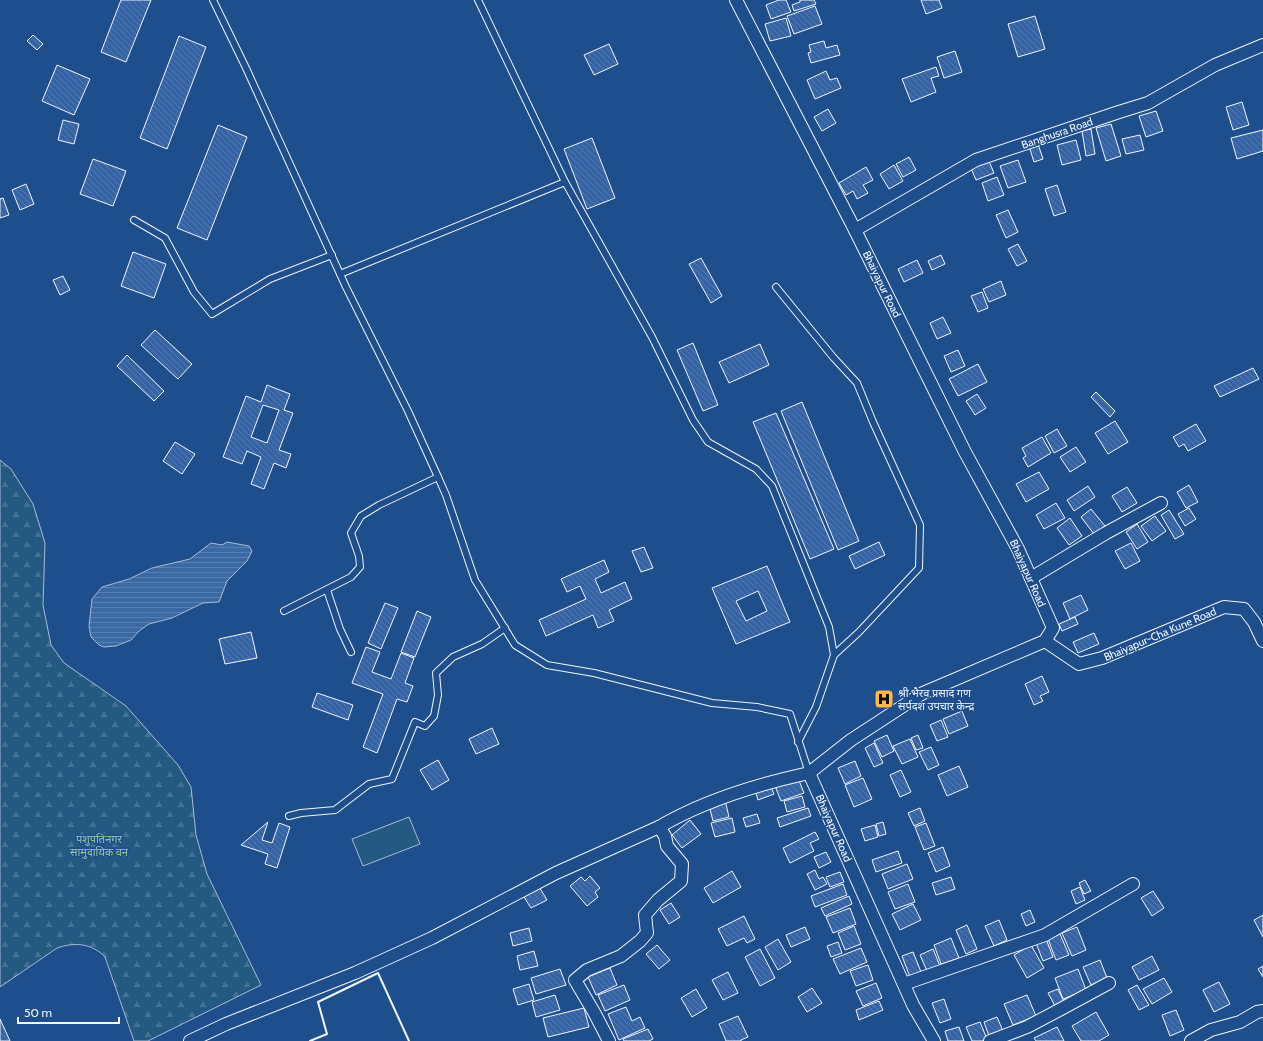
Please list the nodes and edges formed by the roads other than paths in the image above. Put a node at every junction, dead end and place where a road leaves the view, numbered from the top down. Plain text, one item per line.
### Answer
1 (213, 0) edge
2 (478, 0) edge
3 (736, 0) edge
4 (1263, 45) edge
5 (564, 182) junction
6 (134, 220) dead end
7 (855, 230) junction
8 (332, 255) junction
9 (340, 274) junction
10 (776, 287) dead end
11 (438, 477) junction
12 (1161, 503) dead end
13 (1031, 578) junction
14 (327, 590) junction
15 (284, 611) dead end
16 (505, 628) junction
17 (1263, 641) edge
18 (1045, 642) junction
19 (351, 652) dead end
20 (834, 655) junction
21 (798, 742) junction
22 (809, 773) junction
23 (289, 816) dead end
24 (659, 827) junction
25 (1133, 884) dead end
26 (1109, 983) dead end
27 (904, 984) junction
28 (1263, 1011) edge
29 (190, 1041) edge
30 (609, 1041) edge
31 (934, 1041) edge
32 (990, 1041) edge
33 (1191, 1041) edge

1 - 8 lane
2 - 5 lane
3 - 7 street, Bhaiyapur Road
4 - 7 street, Banghusra Road
5 - 9 lane
5 - 20 lane
6 - 8 lane
7 - 13 street, Bhaiyapur Road
8 - 9 lane
9 - 11 lane
10 - 20 lane
11 - 14 lane
11 - 16 lane
12 - 13 street
13 - 18 street, Bhaiyapur Road
14 - 15 lane
14 - 19 lane
16 - 21 lane
16 - 23 lane
17 - 18 street, Bhaiyapur-Cha Kune Road
18 - 22 street
20 - 21 lane
21 - 22 lane
22 - 24 street
22 - 27 street, Bhaiyapur Road
24 - 29 street
24 - 30 street
25 - 27 street
26 - 32 street
27 - 31 street, Bhaiyapur Road
28 - 33 street

